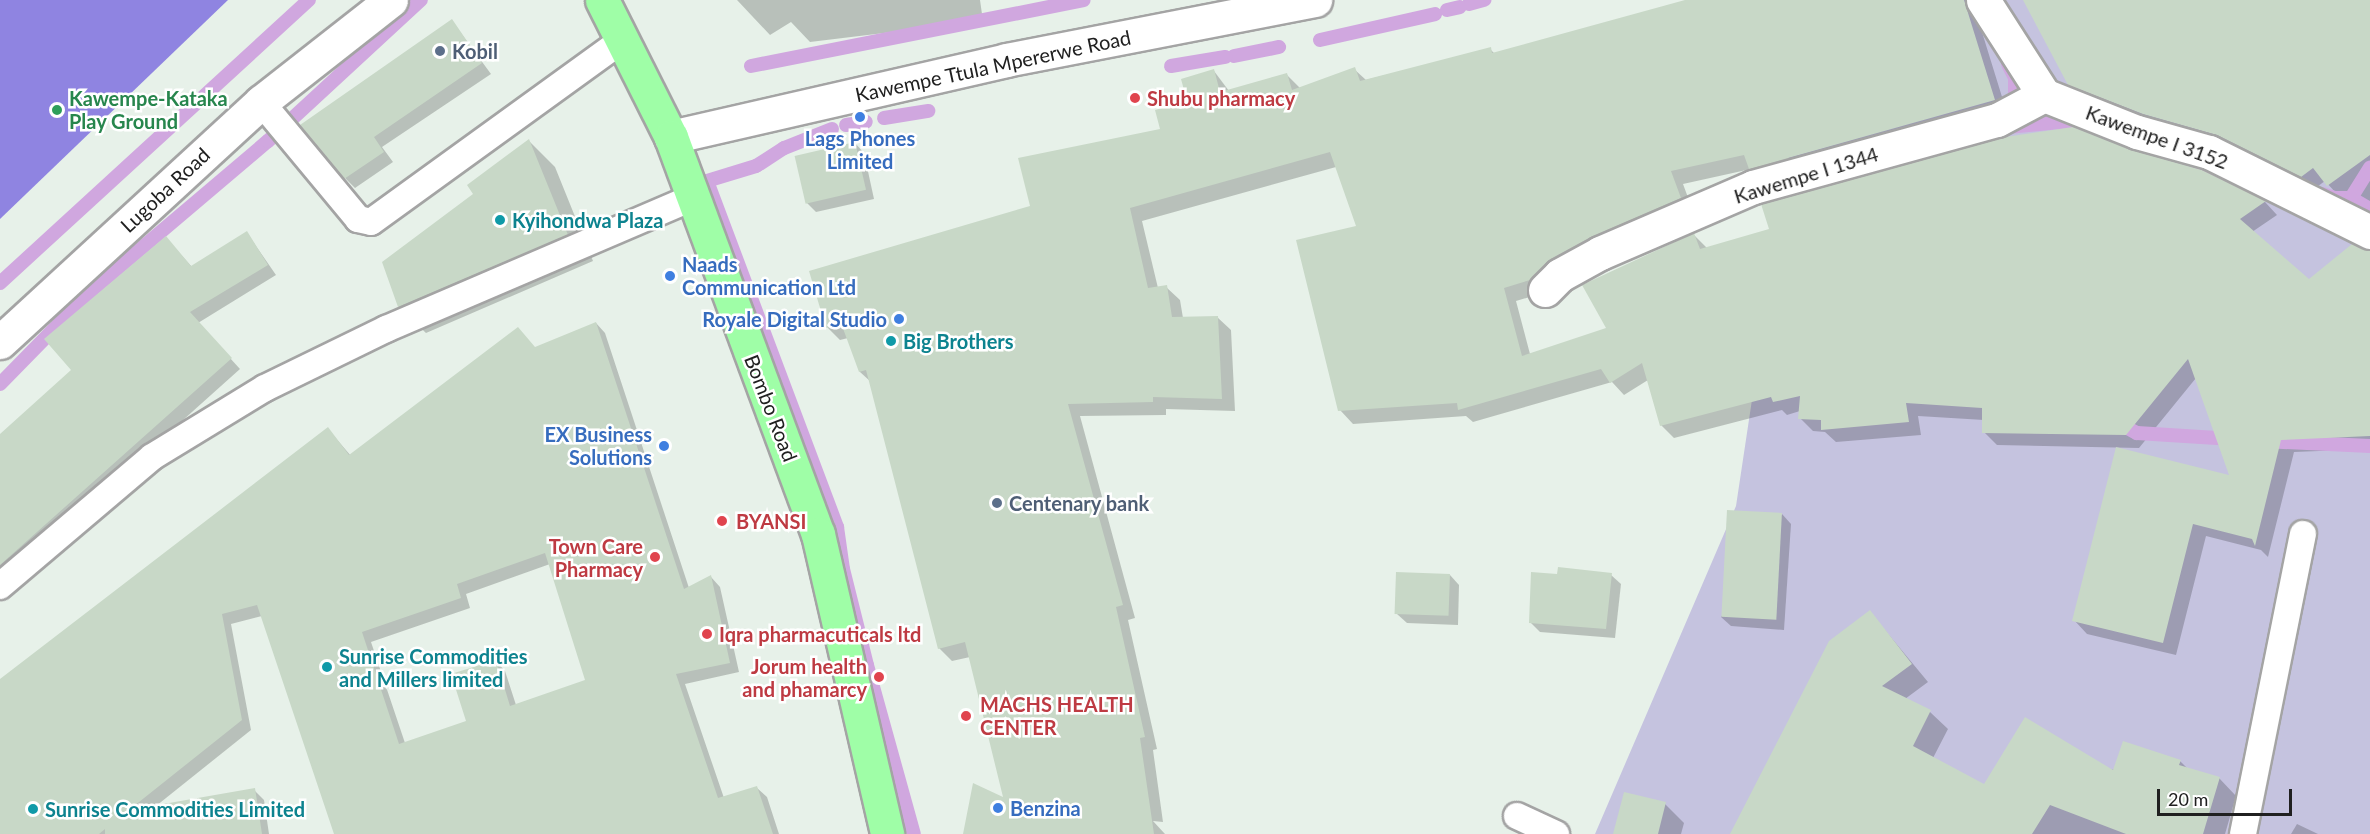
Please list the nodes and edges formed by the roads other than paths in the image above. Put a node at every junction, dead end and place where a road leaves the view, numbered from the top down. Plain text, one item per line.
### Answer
1 (391, 0) edge
2 (602, 0) edge
3 (1315, 0) edge
4 (1983, 0) edge
5 (622, 40) junction
6 (2044, 95) junction
7 (261, 102) junction
8 (671, 136) junction
9 (692, 198) junction
10 (2370, 232) edge
11 (1545, 290) dead end
12 (0, 342) edge
13 (2303, 534) dead end
14 (0, 586) edge
15 (1517, 816) dead end
16 (887, 834) edge
17 (1556, 834) edge
18 (2243, 834) edge

1 - 7 street, Lugoba Road
2 - 5 main road, Bombo Road
3 - 8 street, Kawempe Ttula Mpererwe Road
4 - 6 street
5 - 7 lane
5 - 8 main road, Bombo Road
6 - 10 street, Kawempe I 3152
6 - 11 street, Kawempe I 1344
7 - 12 street, Lugoba Road
8 - 9 main road, Bombo Road
9 - 14 lane
9 - 16 main road, Bombo Road
13 - 18 lane
15 - 17 lane

